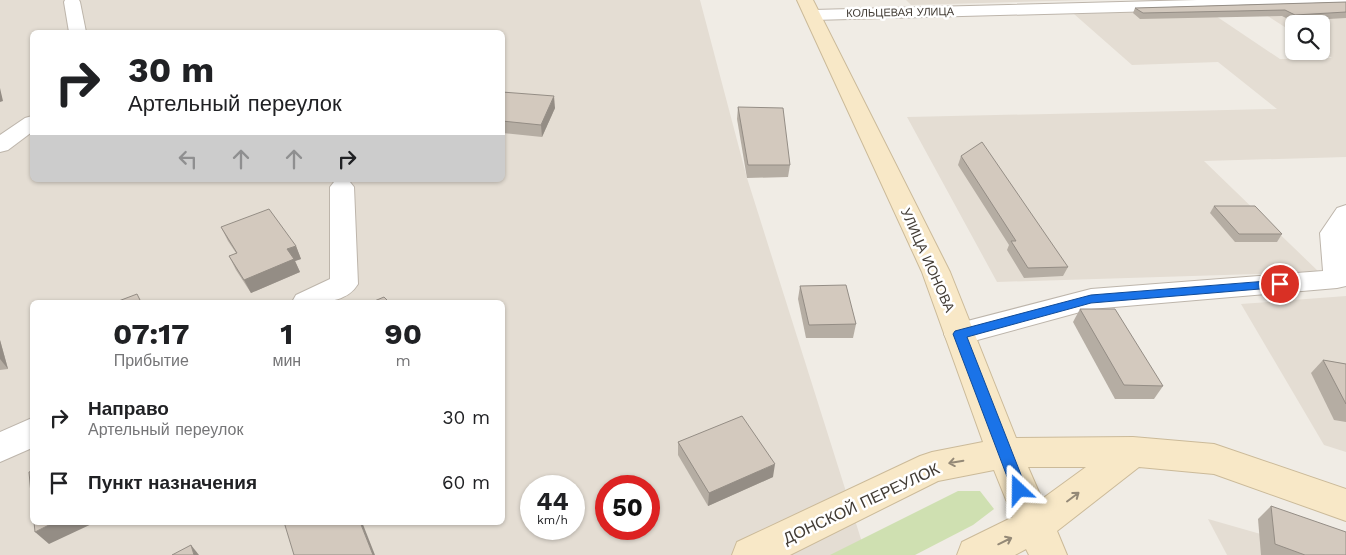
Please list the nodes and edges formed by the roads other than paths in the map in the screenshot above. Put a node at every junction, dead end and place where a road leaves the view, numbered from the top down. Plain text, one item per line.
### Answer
1 (1346, 1) edge
2 (72, 2) dead end
3 (809, 7) edge
4 (78, 30) edge
5 (30, 123) edge
6 (0, 145) edge
7 (342, 187) dead end
8 (1346, 213) edge
9 (1341, 258) edge
10 (310, 300) edge
11 (960, 334) junction
12 (30, 433) edge
13 (0, 448) edge
14 (1133, 452) junction
15 (1004, 453) junction
16 (1346, 505) edge
17 (1041, 541) edge
18 (750, 555) edge
19 (976, 555) edge

1 - 3 street, КОЛЬЦЕВАЯ УЛИЦА
2 - 4 street
3 - 11 main road, УЛИЦА ИОНОВА
5 - 6 street
7 - 10 street
8 - 9 street
9 - 11 street
11 - 15 main road, УЛИЦА ИОНОВА
12 - 13 street
14 - 15 main road, ДОНСКОЙ ПЕРЕУЛОК
14 - 16 main road, ДОНСКОЙ ПЕРЕУЛОК
17 -> 14 main road
15 - 17 main road, УЛИЦА ИОНОВА
15 -> 18 main road, ДОНСКОЙ ПЕРЕУЛОК
19 -> 17 main road

